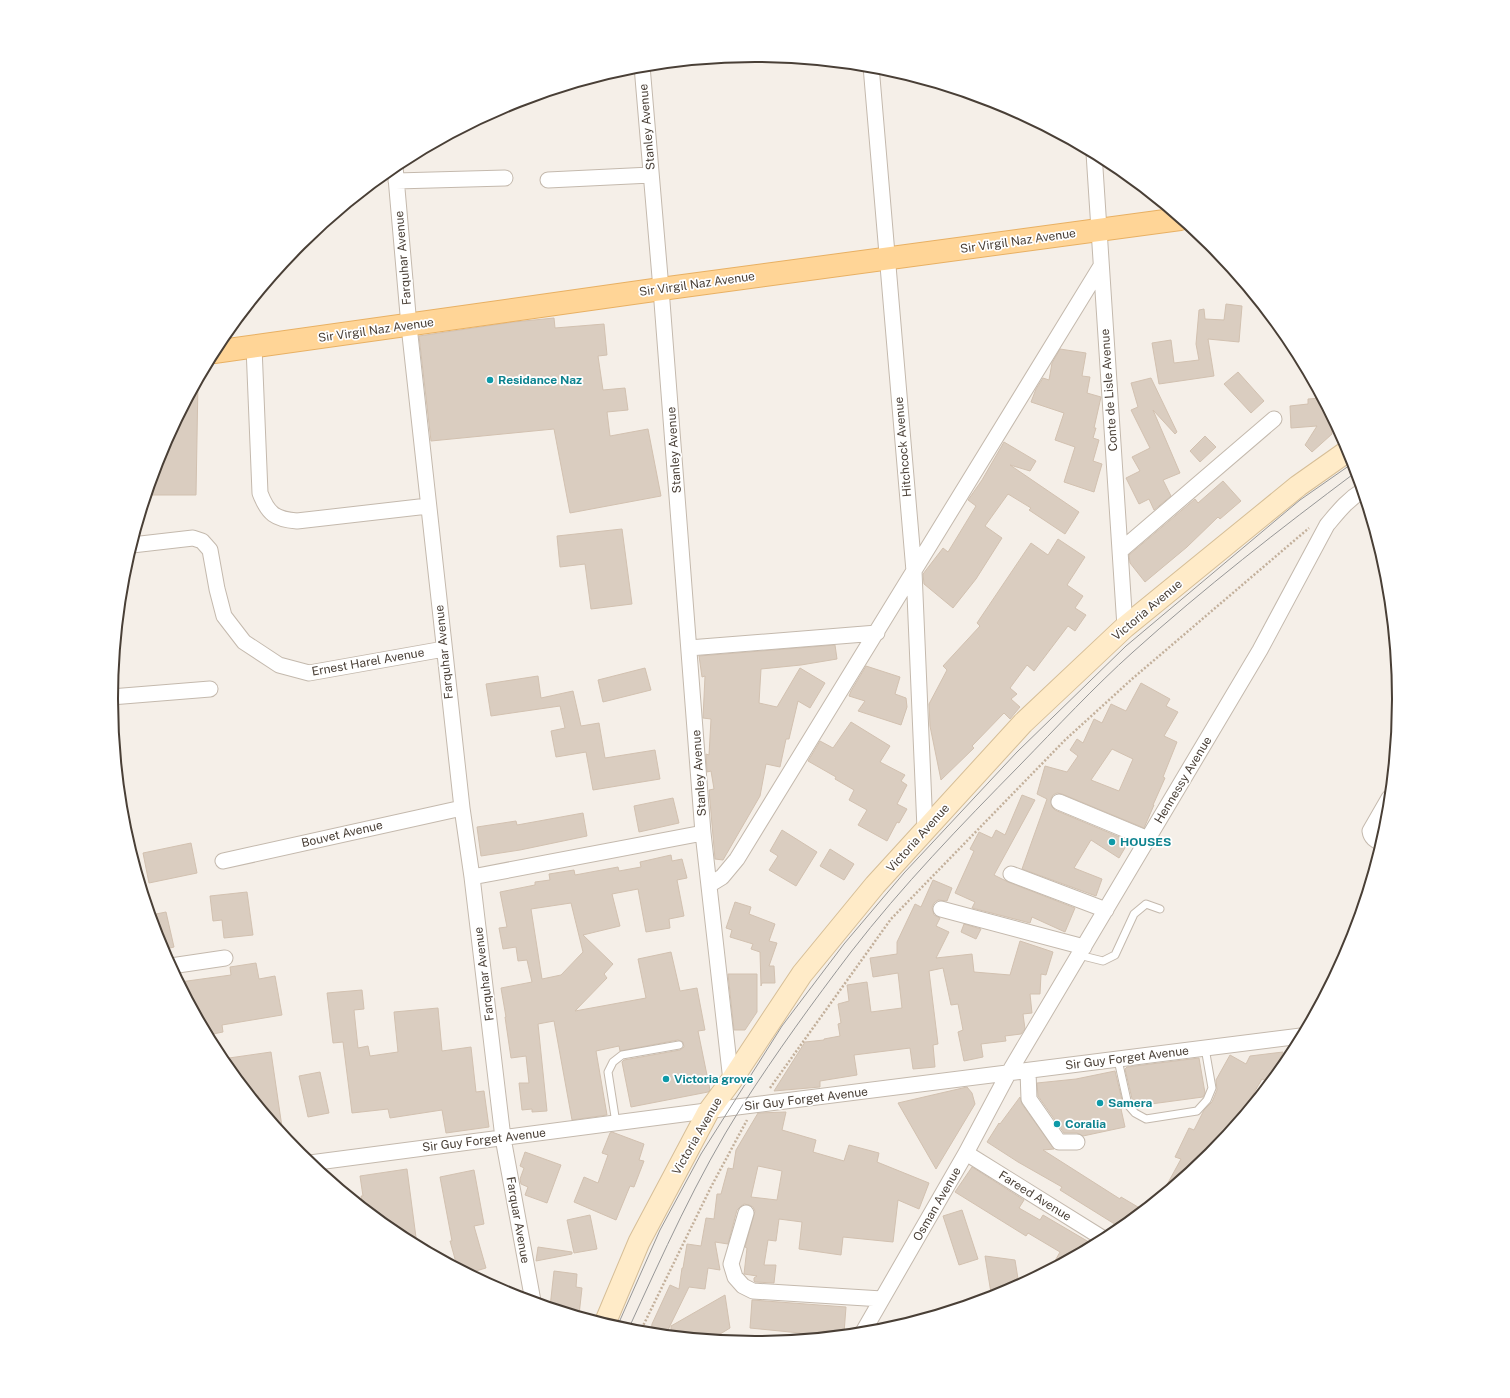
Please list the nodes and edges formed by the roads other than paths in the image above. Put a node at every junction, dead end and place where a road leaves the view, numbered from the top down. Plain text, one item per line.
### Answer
1 (642, 72) edge
2 (872, 73) edge
3 (1094, 160) edge
4 (395, 173) edge
5 (651, 175) junction
6 (505, 178) dead end
7 (548, 180) dead end
8 (396, 181) junction
9 (1175, 220) edge
10 (1099, 230) junction
11 (887, 258) junction
12 (1101, 266) junction
13 (661, 289) junction
14 (408, 326) junction
15 (254, 347) junction
16 (221, 351) edge
17 (1274, 419) dead end
18 (1343, 454) edge
19 (1358, 493) edge
20 (428, 506) junction
21 (137, 544) edge
22 (1120, 551) junction
23 (914, 572) junction
24 (1125, 627) junction
25 (877, 633) junction
26 (689, 648) junction
27 (444, 649) junction
28 (210, 689) dead end
29 (118, 695) edge
30 (1059, 802) dead end
31 (462, 808) junction
32 (1382, 810) edge
33 (925, 829) junction
34 (703, 833) junction
35 (1148, 839) junction
36 (1376, 840) edge
37 (223, 861) dead end
38 (1011, 874) dead end
39 (472, 877) junction
40 (709, 885) junction
41 (942, 909) dead end
42 (1160, 909) dead end
43 (1106, 910) junction
44 (1081, 951) junction
45 (225, 958) dead end
46 (177, 965) edge
47 (1295, 1037) edge
48 (679, 1045) dead end
49 (1205, 1048) junction
50 (1118, 1060) junction
51 (1028, 1071) junction
52 (1008, 1074) junction
53 (731, 1081) junction
54 (708, 1112) junction
55 (616, 1123) junction
56 (503, 1138) junction
57 (1077, 1142) dead end
58 (966, 1153) junction
59 (318, 1162) edge
60 (746, 1213) dead end
61 (1098, 1235) edge
62 (532, 1295) edge
63 (882, 1299) junction
64 (607, 1318) edge
65 (866, 1326) edge

1 - 5 street, Stanley Avenue
2 - 11 street, Hitchcock Avenue
3 - 10 street, Conte de Lisle Avenue
4 - 8 street, Farquhar Avenue
5 - 7 street
5 - 13 street, Stanley Avenue
6 - 8 street
8 - 14 street, Farquhar Avenue
9 - 10 main road, Sir Virgil Naz Avenue
10 - 11 main road, Sir Virgil Naz Avenue
10 - 12 street, Conte de Lisle Avenue
11 - 13 main road, Sir Virgil Naz Avenue
11 - 23 street, Hitchcock Avenue
12 - 22 street, Conte de Lisle Avenue
12 - 23 street
13 - 14 main road, Sir Virgil Naz Avenue
13 - 26 street, Stanley Avenue
14 - 15 main road, Sir Virgil Naz Avenue
14 - 20 street, Farquhar Avenue
15 - 16 main road, Sir Virgil Naz Avenue
15 - 20 street
17 - 22 street
18 - 24 main road, Victoria Avenue
19 - 35 street, Hennessy Avenue
20 - 27 street, Farquhar Avenue
21 - 27 street, Ernest Harel Avenue
22 - 24 street, Conte de Lisle Avenue
23 - 25 street
23 - 33 street, Hitchcock Avenue
24 - 33 main road, Victoria Avenue
25 - 26 street
25 - 40 street
26 - 34 street, Stanley Avenue
27 - 31 street, Farquhar Avenue
28 - 29 street
30 - 35 street
31 - 37 street, Bouvet Avenue
31 - 39 street, Farquhar Avenue
32 - 36 street
33 - 53 main road, Victoria Avenue
34 - 39 street, Stanley Avenue
34 - 40 street, Stanley Avenue
35 - 43 street, Hennessy Avenue
38 - 43 street
39 - 56 street, Farquhar Avenue
40 - 53 street, Stanley Avenue
41 - 44 street
42 - 44 lane
43 - 44 street, Hennessy Avenue
44 - 52 street, Hennessy Avenue
45 - 46 street
47 - 49 street, Sir Guy Forget Avenue
48 - 55 lane
49 - 50 street, Sir Guy Forget Avenue
49 - 50 lane
50 - 51 street, Sir Guy Forget Avenue
51 - 52 street, Sir Guy Forget Avenue
51 - 57 street
52 - 54 street, Sir Guy Forget Avenue
52 - 58 street, Osman Avenue
53 - 54 main road, Victoria Avenue
54 - 55 street, Sir Guy Forget Avenue
54 - 64 main road, Victoria Avenue
55 - 56 street, Sir Guy Forget Avenue
56 - 59 street, Sir Guy Forget Avenue
56 - 62 street, Farquar Avenue
58 - 61 street, Fareed Avenue
58 - 63 street, Osman Avenue
60 - 63 street
63 - 65 street, Osman Avenue

